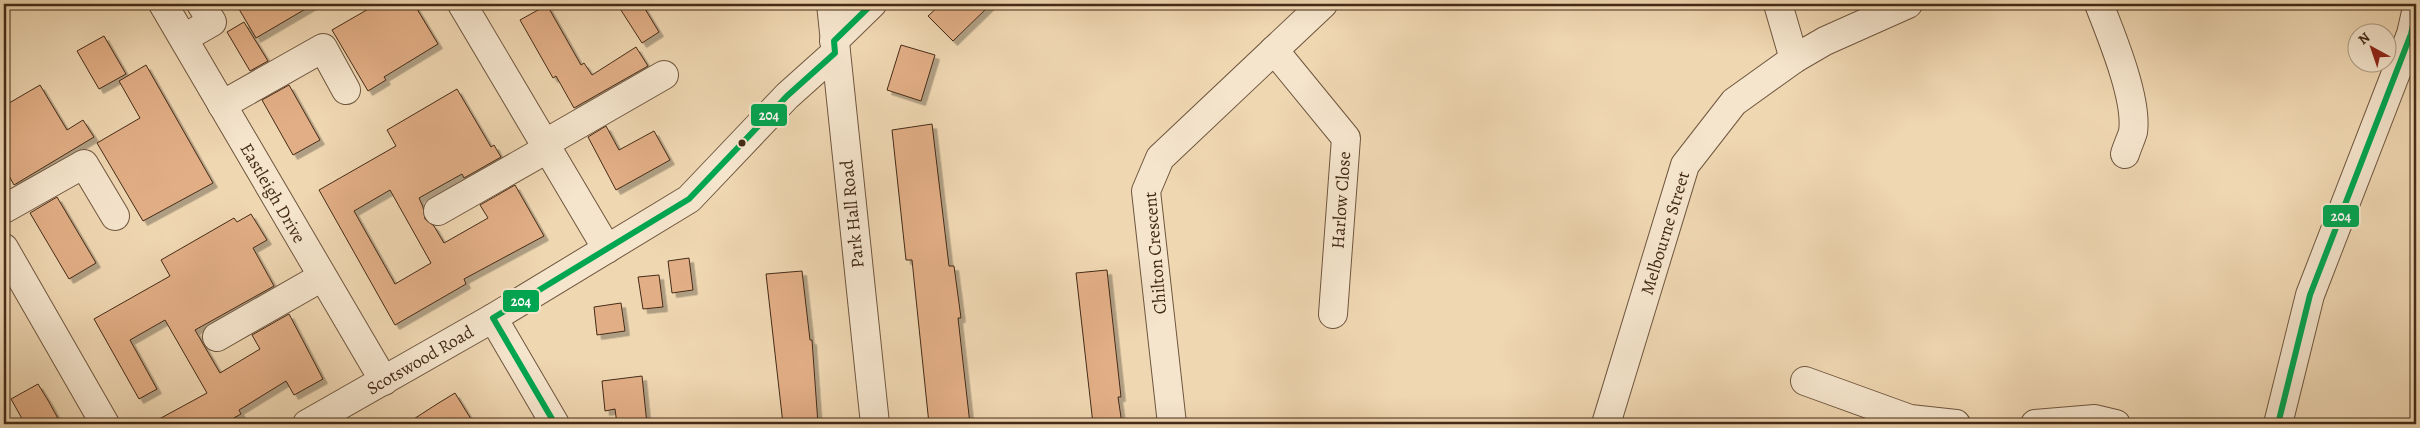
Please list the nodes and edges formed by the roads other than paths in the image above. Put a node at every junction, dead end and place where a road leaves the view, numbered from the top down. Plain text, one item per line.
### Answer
1 (163, 4) edge
2 (464, 4) edge
3 (831, 4) edge
4 (872, 4) edge
5 (1323, 4) edge
6 (1778, 4) edge
7 (1908, 4) edge
8 (2099, 4) edge
9 (2416, 12) edge
10 (206, 13) edge
11 (184, 38) junction
12 (834, 47) junction
13 (1274, 50) junction
14 (1794, 59) junction
15 (664, 75) dead end
16 (346, 90) dead end
17 (222, 105) junction
18 (545, 147) junction
19 (2125, 154) dead end
20 (4, 209) edge
21 (438, 212) dead end
22 (115, 216) dead end
23 (606, 249) junction
24 (8, 265) edge
25 (322, 277) junction
26 (1333, 314) dead end
27 (493, 318) junction
28 (216, 337) dead end
29 (384, 381) junction
30 (1805, 381) dead end
31 (105, 424) edge
32 (307, 424) edge
33 (555, 424) edge
34 (875, 424) edge
35 (1172, 424) edge
36 (1606, 424) edge
37 (1956, 424) edge
38 (2035, 424) edge
39 (2116, 424) edge
40 (2278, 424) edge

1 - 11 street, Eastleigh Drive
2 - 18 street
3 - 12 street, Park Hall Road
4 - 12 street, Scotswood Road
5 - 13 street, Chilton Crescent
6 - 14 street
7 - 14 street, Melbourne Street
8 - 19 street
9 - 40 street
10 - 11 street
11 - 17 street, Eastleigh Drive
12 - 23 street, Scotswood Road
12 - 34 street, Park Hall Road
13 - 26 street, Harlow Close
13 - 35 street, Chilton Crescent
14 - 36 street, Melbourne Street
15 - 18 street
16 - 17 street
17 - 25 street, Eastleigh Drive
18 - 21 street
18 - 23 street
20 - 22 street
23 - 27 street, Scotswood Road
24 - 31 street
25 - 28 street
25 - 29 street, Eastleigh Drive
27 - 29 street, Scotswood Road
27 - 33 street
29 - 32 street, Scotswood Road
30 - 37 street
38 - 39 street

